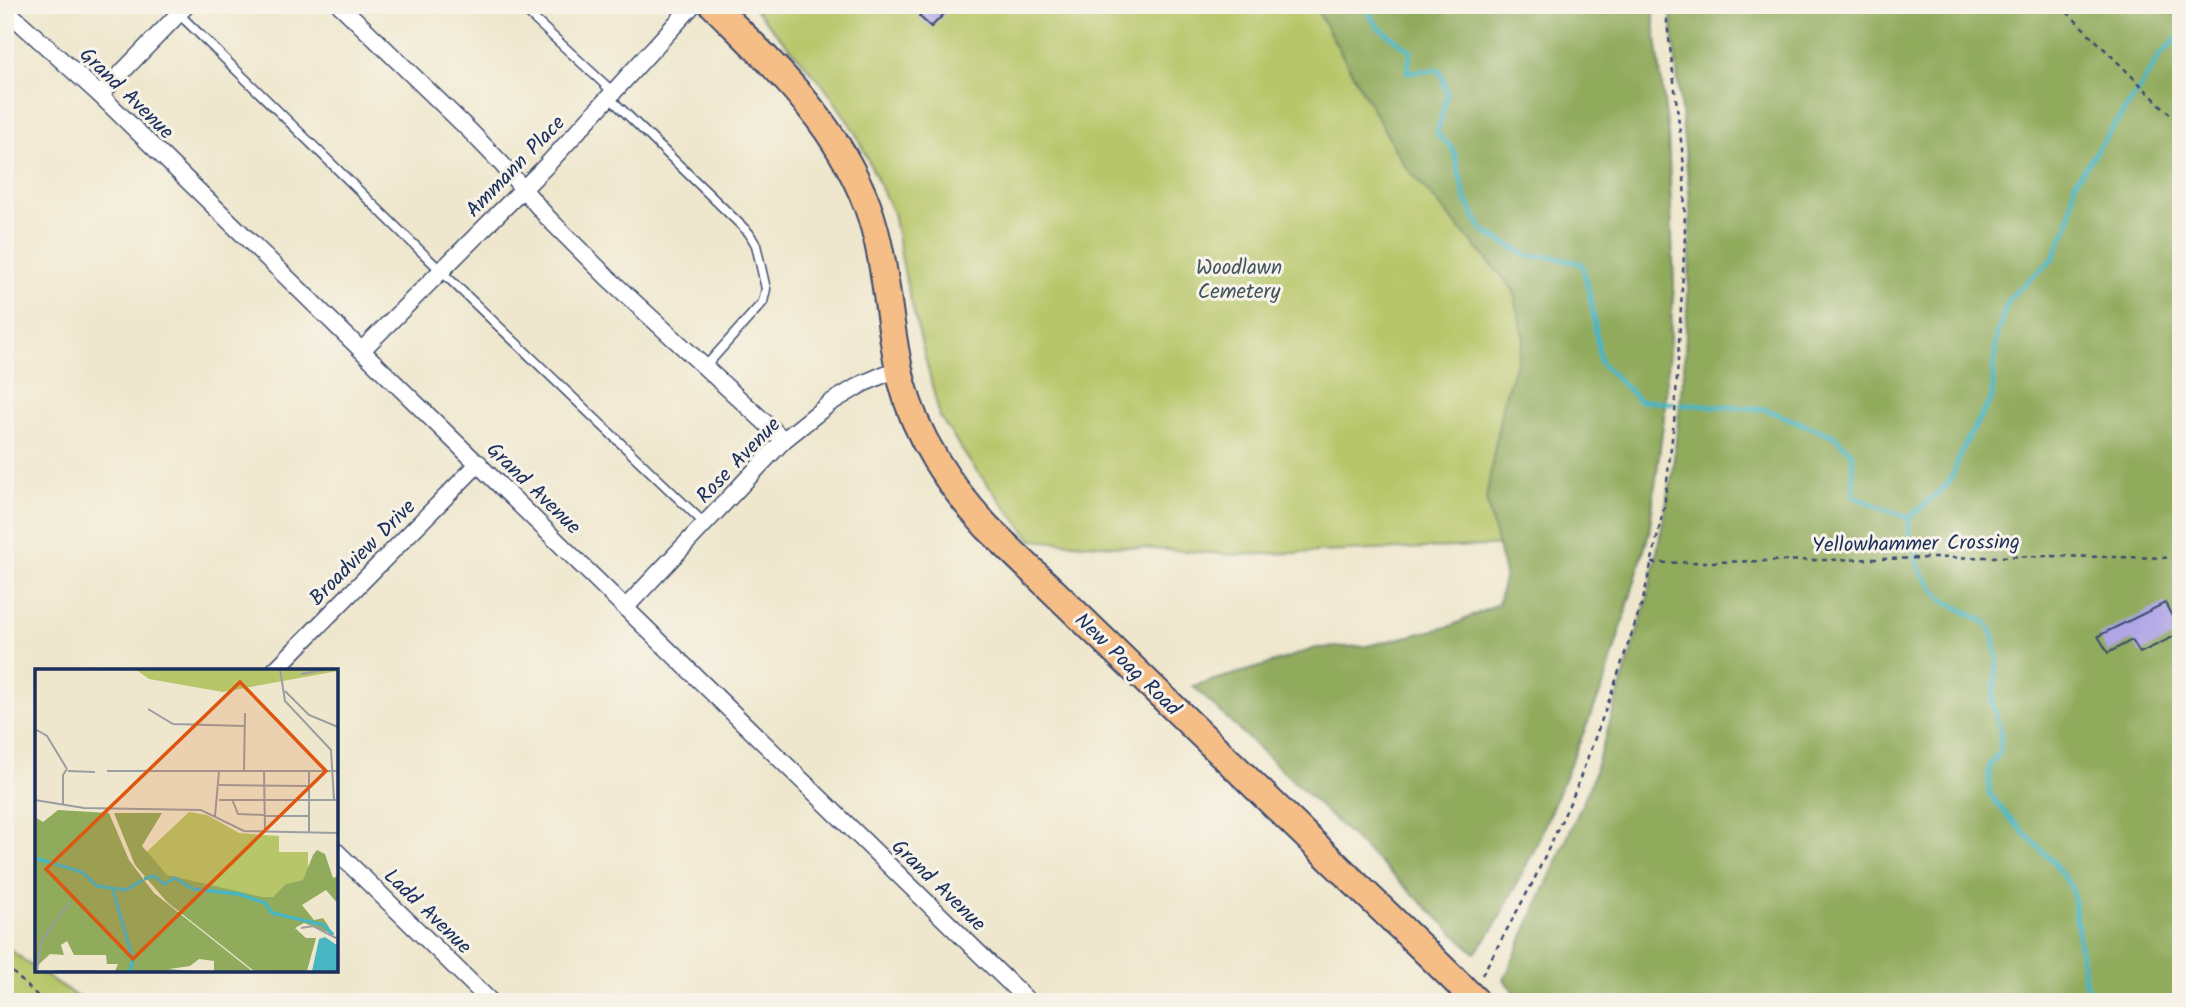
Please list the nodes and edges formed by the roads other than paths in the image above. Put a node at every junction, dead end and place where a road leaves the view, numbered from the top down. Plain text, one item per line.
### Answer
1 (340, 5) edge
2 (519, 5) edge
3 (692, 5) edge
4 (713, 5) edge
5 (5, 9) edge
6 (183, 9) edge
7 (611, 94) junction
8 (100, 95) junction
9 (524, 188) junction
10 (441, 271) junction
11 (362, 350) junction
12 (704, 368) junction
13 (900, 368) junction
14 (783, 440) junction
15 (479, 463) junction
16 (705, 524) junction
17 (626, 607) junction
18 (276, 669) edge
19 (338, 853) edge
20 (1479, 990) edge
21 (491, 1002) edge
22 (1029, 1002) edge

1 - 9 street
2 - 7 lane
3 - 7 street, Ammann Place
4 - 13 main road, New Poag Road
5 - 8 street, Grand Avenue
6 - 8 street
6 - 10 lane
7 - 9 street, Ammann Place
7 - 12 lane
8 - 11 street, Grand Avenue
9 - 10 street, Ammann Place
9 - 12 street
10 - 11 street, Ammann Place
10 - 16 lane
11 - 15 street, Grand Avenue
12 - 14 street
13 - 14 street, Rose Avenue
13 - 20 main road, New Poag Road, bridge
14 - 16 street, Rose Avenue
15 - 17 street, Grand Avenue
15 - 18 street, Broadview Drive
16 - 17 street, Rose Avenue
17 - 22 street, Grand Avenue
19 - 21 street, Ladd Avenue

